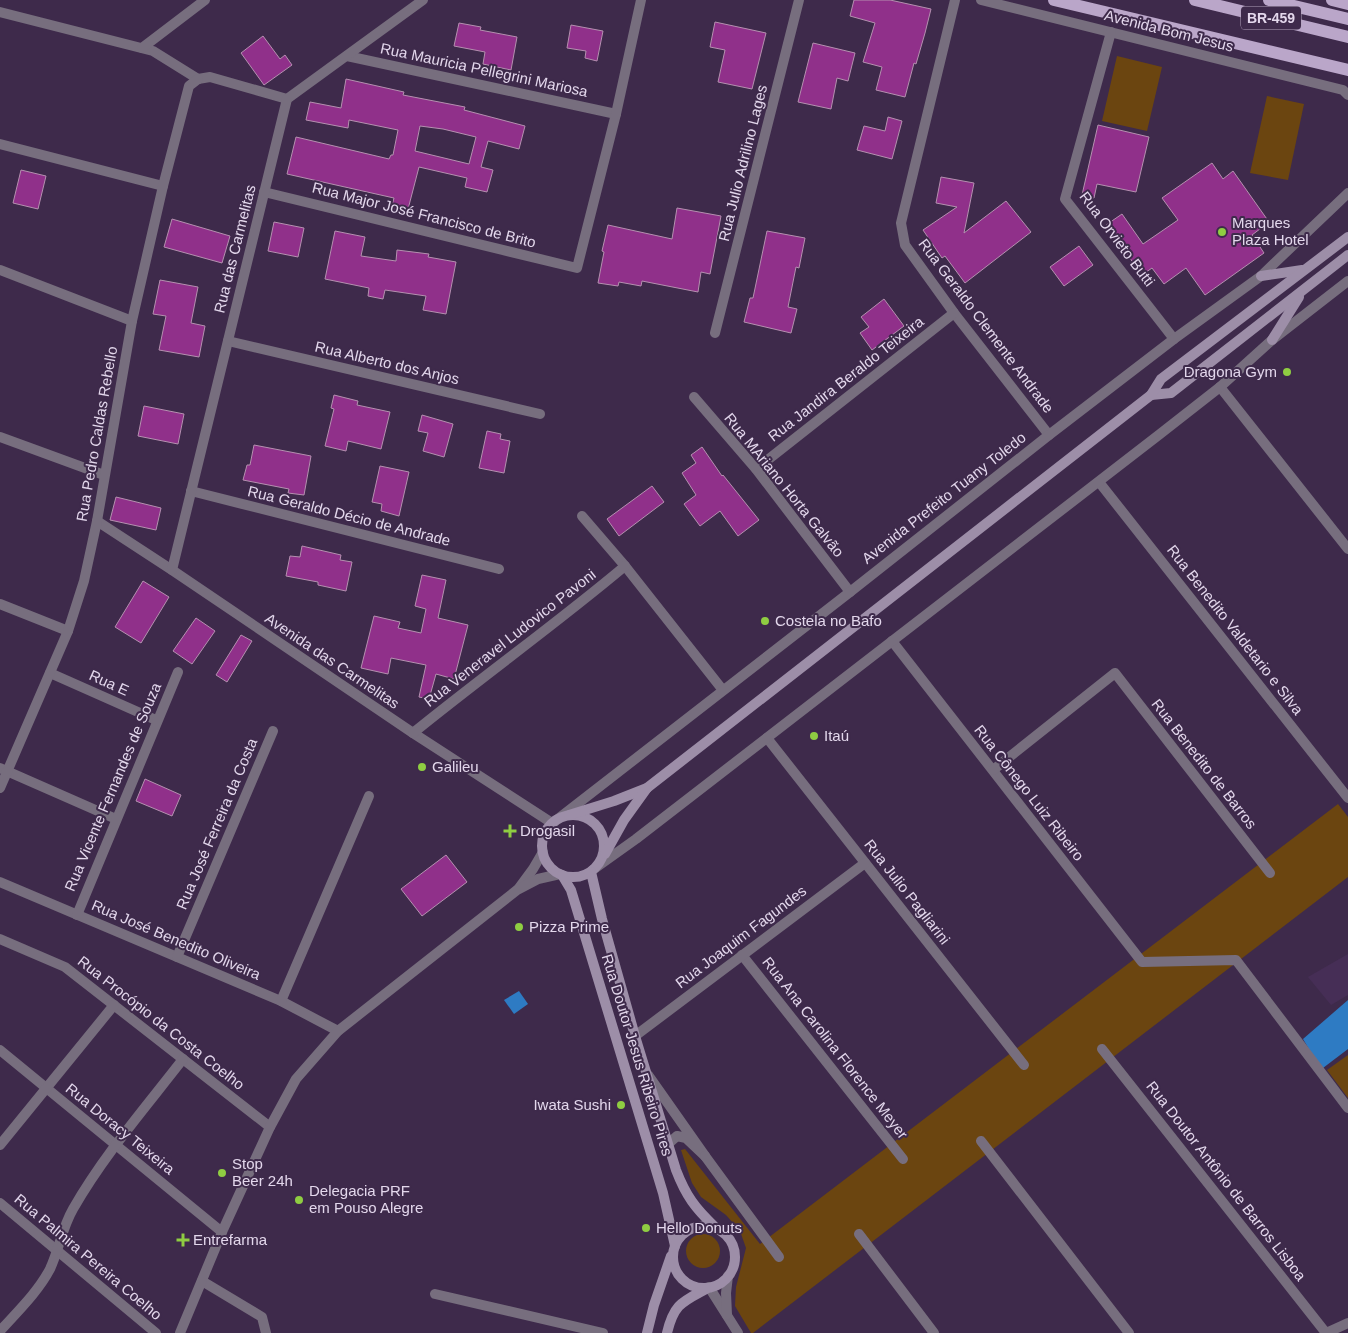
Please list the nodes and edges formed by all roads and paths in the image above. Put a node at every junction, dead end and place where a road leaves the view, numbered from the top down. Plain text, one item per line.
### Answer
1 (205, 0) edge
2 (423, 0) edge
3 (641, 0) edge
4 (799, 0) edge
5 (955, 0) edge
6 (982, 0) edge
7 (1054, 0) edge
8 (1195, 0) edge
9 (1269, 0) edge
10 (1332, 0) edge
11 (1348, 4) edge
12 (0, 12) edge
13 (1348, 19) edge
14 (1111, 32) junction
15 (1348, 37) edge
16 (142, 48) junction
17 (347, 56) junction
18 (1348, 70) edge
19 (198, 78) junction
20 (1348, 95) edge
21 (287, 99) junction
22 (616, 114) junction
23 (0, 144) edge
24 (163, 186) junction
25 (264, 192) junction
26 (1348, 193) edge
27 (1348, 237) edge
28 (1348, 255) edge
29 (0, 270) edge
30 (1303, 270) junction
31 (1261, 276) junction
32 (1348, 281) edge
33 (1302, 292) junction
34 (954, 313) junction
35 (132, 321) junction
36 (715, 333) dead end
37 (1174, 339) junction
38 (1272, 340) junction
39 (228, 341) junction
40 (1220, 387) junction
41 (1151, 395) junction
42 (694, 397) dead end
43 (540, 414) dead end
44 (1049, 435) junction
45 (0, 437) edge
46 (756, 469) junction
47 (104, 476) junction
48 (1099, 482) junction
49 (191, 491) junction
50 (582, 516) dead end
51 (97, 521) junction
52 (1348, 549) edge
53 (625, 566) junction
54 (499, 569) dead end
55 (172, 570) junction
56 (850, 592) junction
57 (0, 604) edge
58 (68, 631) junction
59 (892, 641) junction
60 (178, 672) dead end
61 (50, 673) junction
62 (722, 690) junction
63 (156, 720) junction
64 (273, 731) dead end
65 (413, 734) junction
66 (767, 738) junction
67 (4, 769) edge
68 (992, 770) junction
69 (0, 788) edge
70 (647, 788) junction
71 (369, 796) dead end
72 (1348, 798) edge
73 (569, 815) junction
74 (116, 819) junction
75 (553, 822) junction
76 (542, 852) junction
77 (602, 859) junction
78 (865, 863) junction
79 (592, 871) junction
80 (1270, 873) dead end
81 (561, 875) junction
82 (0, 882) edge
83 (517, 890) junction
84 (77, 915) junction
85 (0, 938) edge
86 (742, 955) junction
87 (177, 957) junction
88 (281, 1001) junction
89 (114, 1005) junction
90 (338, 1031) junction
91 (635, 1036) junction
92 (1102, 1048) dead end
93 (0, 1050) edge
94 (183, 1059) junction
95 (1024, 1065) dead end
96 (646, 1072) junction
97 (46, 1088) junction
98 (1348, 1108) edge
99 (270, 1127) junction
100 (981, 1141) dead end
101 (668, 1144) junction
102 (0, 1145) edge
103 (115, 1145) junction
104 (705, 1156) junction
105 (904, 1159) dead end
106 (0, 1203) edge
107 (715, 1227) junction
108 (222, 1232) junction
109 (859, 1234) dead end
110 (56, 1248) junction
111 (673, 1250) junction
112 (779, 1257) dead end
113 (728, 1276) junction
114 (202, 1281) junction
115 (708, 1288) junction
116 (435, 1294) dead end
117 (728, 1318) junction
118 (1348, 1323) edge
119 (0, 1331) edge
120 (156, 1333) edge
121 (180, 1333) edge
122 (266, 1333) edge
123 (603, 1333) edge
124 (647, 1333) edge
125 (667, 1333) edge
126 (738, 1333) edge
127 (934, 1333) edge
128 (1129, 1333) edge
129 (1326, 1333) edge

1 - 16 street
2 - 17 street
3 - 22 street
4 - 36 street, Rua Julio Adrilino Lages
5 - 34 street, Rua Geraldo Clemente Andrade
6 - 14 street, Avenida Bom Jesus
7 - 18 main road
8 - 15 main road, BR-459
9 - 13 main road, BR-459
10 - 11 main road
12 - 16 street
14 - 20 street, Avenida Bom Jesus
14 - 37 street, Rua Orvieto Butti
16 - 19 street
17 - 21 street
17 - 22 street, Rua Mauricia Pellegrini Mariosa
19 - 21 street
19 - 24 street, Rua Pedro Caldas Rebello
21 - 25 street, Rua das Carmelitas
22 - 25 street, Rua Major José Francisco de Brito
23 - 24 street
24 - 35 street, Rua Pedro Caldas Rebello
25 - 39 street, Rua das Carmelitas
26 - 31 street, Avenida Prefeito Tuany Toledo
27 - 30 main road
28 - 33 main road
29 - 35 street
30 - 31 main road
30 - 41 main road
31 - 37 street, Avenida Prefeito Tuany Toledo
32 - 38 street
33 - 38 main road
33 - 41 main road
34 - 44 street, Rua Geraldo Clemente Andrade
34 - 46 street, Rua Jandira Beraldo Teixeira
35 - 47 street, Rua Pedro Caldas Rebello
37 - 44 street, Avenida Prefeito Tuany Toledo
38 - 40 street
39 - 43 street, Rua Alberto dos Anjos
39 - 49 street, Rua das Carmelitas
40 - 48 street
40 - 52 street
41 - 70 main road
42 - 46 street, Rua MAriano Horta Galvão
44 - 56 street, Avenida Prefeito Tuany Toledo
45 - 47 street
46 - 56 street, Rua MAriano Horta Galvão
47 - 51 street, Rua Pedro Caldas Rebello
48 - 59 street
48 - 72 street, Rua Benedito Valdetario e Silva
49 - 54 street, Rua Geraldo Décio de Andrade
49 - 55 street, Rua das Carmelitas
50 - 53 street
51 - 55 street, Avenida das Carmelitas
51 - 58 street, Rua Pedro Caldas Rebello
53 - 62 street
53 - 65 street, Rua Veneravel Ludovico Pavoni
55 - 65 street, Avenida das Carmelitas
56 - 62 street, Avenida Prefeito Tuany Toledo
57 - 58 street
58 - 61 street, Rua Pedro Caldas Rebello
59 - 66 street
59 - 68 street, Rua Cônego Luiz Ribeiro
60 - 63 street, Rua Vicente Fernandes de Souza
61 - 63 street, Rua E
61 - 67 street, Rua Pedro Caldas Rebello
62 - 75 street, Avenida Prefeito Tuany Toledo
63 - 74 street, Rua Vicente Fernandes de Souza
64 - 87 street, Rua José Ferreira da Costa
65 - 75 street, Avenida das Carmelitas
66 - 78 street, Rua Julio Pagliarini
66 - 79 street
67 - 69 street, Rua Pedro Caldas Rebello
67 - 74 street
68 - 80 street, Rua Benedito de Barros
68 - 98 street, Rua Cônego Luiz Ribeiro
70 - 73 main road
70 - 77 main road
71 - 88 street
73 - 75 main road
73 - 77 main road
74 - 84 street, Rua Vicente Fernandes de Souza
75 - 76 main road
76 - 81 main road
76 - 83 street
77 - 79 main road
78 - 86 street, Rua Joaquim Fagundes
78 - 95 street, Rua Julio Pagliarini
79 - 81 main road
79 - 91 main road, Rua Doutor Jesus Ribeiro Pires
81 - 83 street
81 - 111 main road, Rua Doutor Jesus Ribeiro Pires
82 - 84 street, Rua José Benedito Oliveira
83 - 90 street
84 - 87 street, Rua José Benedito Oliveira
85 - 89 street, Rua Procópio da Costa Coelho
86 - 91 street, Rua Joaquim Fagundes
86 - 105 street, Rua Ana Carolina Florence Meyer
87 - 88 street, Rua José Benedito Oliveira
88 - 90 street, Rua José Benedito Oliveira
89 - 94 street, Rua Procópio da Costa Coelho
89 - 97 street
90 - 99 street
91 - 96 main road, Rua Doutor Jesus Ribeiro Pires
92 - 129 street, Rua Doutor Antônio de Barros Lisboa
93 - 97 street, Rua Doracy Teixeira
94 - 99 street, Rua Procópio da Costa Coelho
94 - 103 street
96 - 101 main road, Rua Doutor Jesus Ribeiro Pires
96 - 104 street, Rua Doutor Jesus Ribeiro Pires
97 - 102 street
97 - 103 street, Rua Doracy Teixeira
99 - 108 street
100 - 128 street
101 - 104 street, Rua Doutor Jesus Ribeiro Pires
101 - 107 main road, Rua Doutor Jesus Ribeiro Pires
103 - 108 street, Rua Doracy Teixeira
103 - 110 street
104 - 112 street, Rua Doutor Jesus Ribeiro Pires
106 - 110 street, Rua Palmira Pereira Coelho
107 - 111 main road
107 - 113 main road
108 - 114 street
109 - 127 street
110 - 119 street
110 - 120 street, Rua Palmira Pereira Coelho
111 - 115 main road
111 - 124 main road
113 - 115 main road
113 - 117 street
114 - 121 street
114 - 122 street
115 - 117 street
115 - 125 main road
116 - 123 street
117 - 126 street
118 - 129 street

